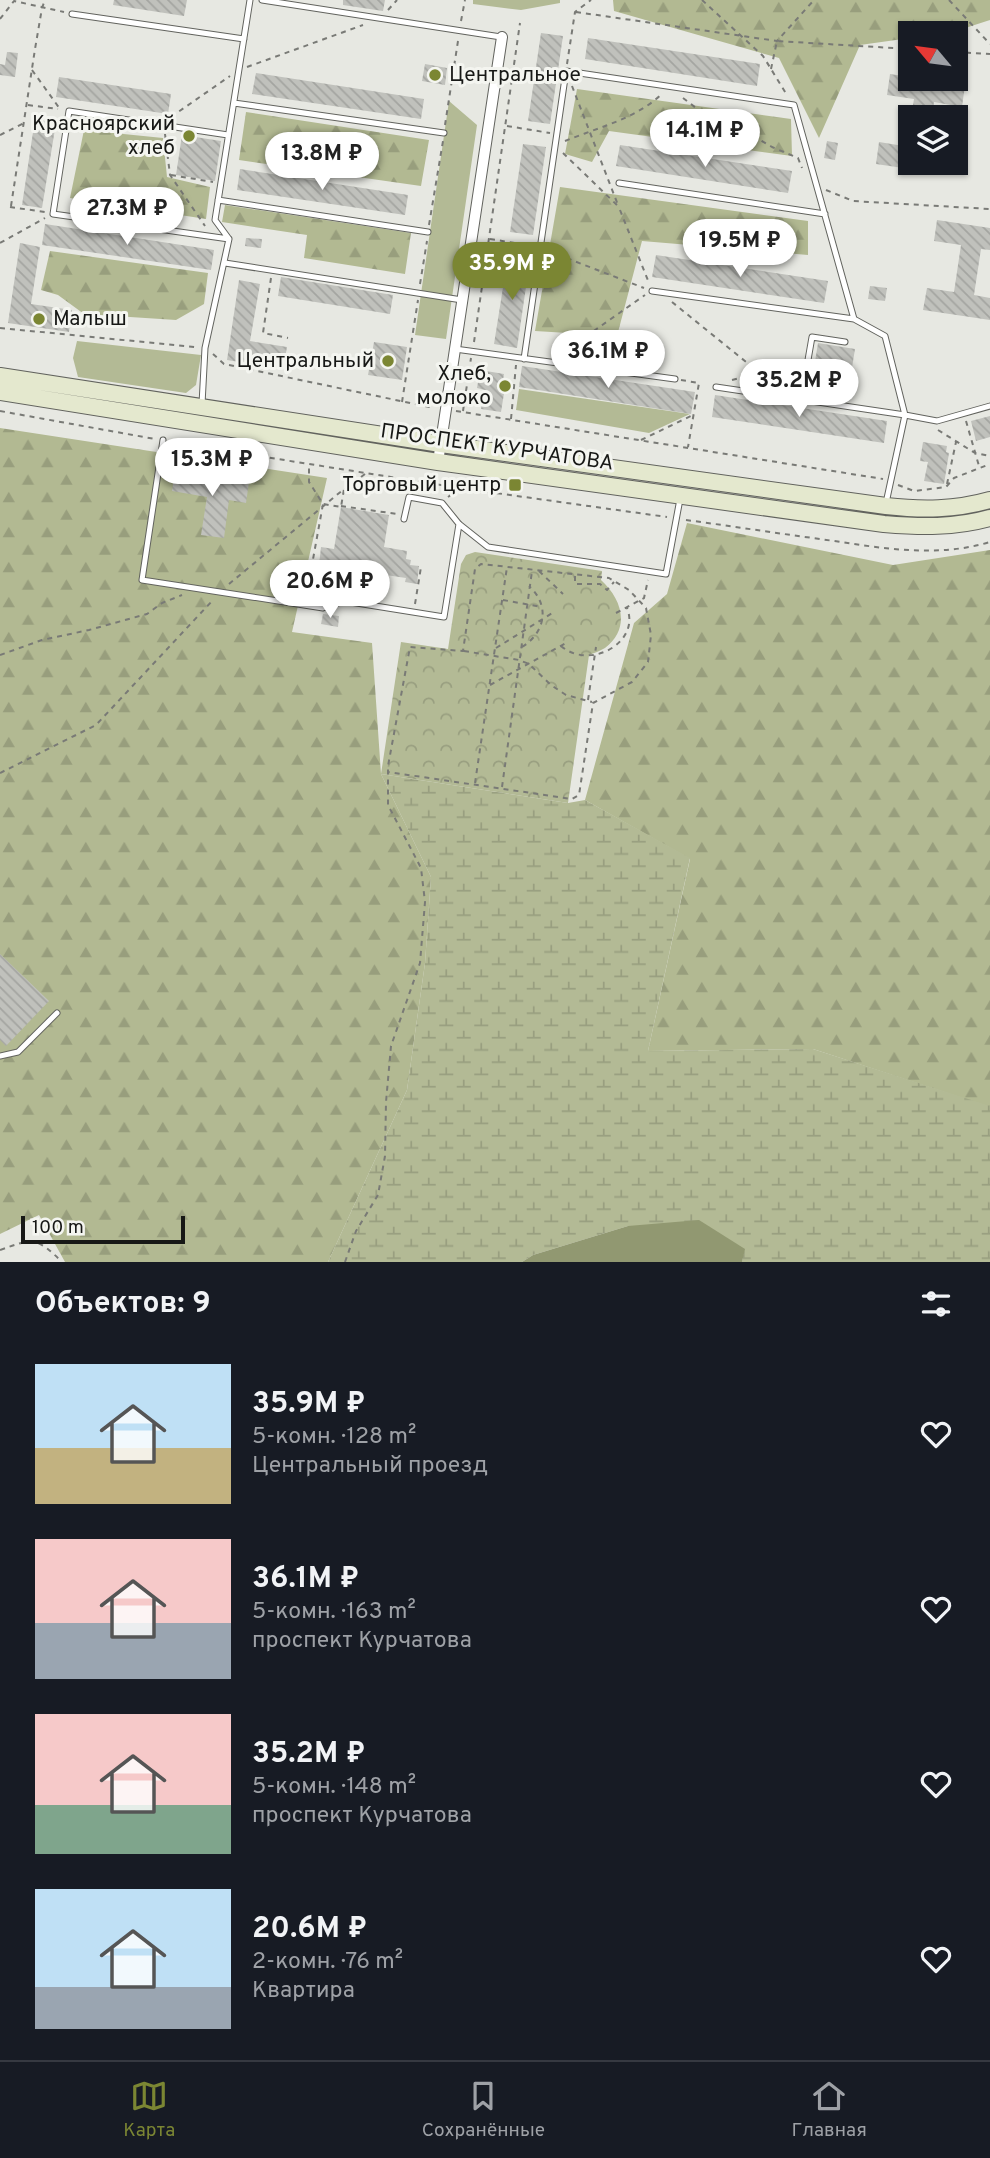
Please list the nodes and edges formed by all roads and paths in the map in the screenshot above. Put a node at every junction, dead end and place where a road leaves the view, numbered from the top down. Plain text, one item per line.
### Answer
1 (45, 0) edge
2 (250, 0) edge
3 (262, 0) edge
4 (397, 0) edge
5 (465, 0) edge
6 (590, 0) edge
7 (702, 0) edge
8 (814, 0) edge
9 (949, 0) edge
10 (41, 8) junction
11 (575, 12) junction
12 (72, 13) joint
13 (381, 18) junction
14 (0, 19) edge
15 (520, 23) dead end
16 (460, 30) junction
17 (740, 35) junction
18 (502, 37) joint
19 (244, 39) junction
20 (778, 41) junction
21 (990, 44) edge
22 (898, 48) edge
23 (968, 53) edge
24 (990, 54) edge
25 (32, 69) junction
26 (771, 69) junction
27 (239, 70) junction
28 (566, 71) junction
29 (669, 87) junction
30 (234, 103) junction
31 (26, 105) junction
32 (794, 106) junction
33 (60, 109) junction
34 (69, 111) junction
35 (24, 123) junction
36 (165, 125) junction
37 (506, 126) junction
38 (590, 131) junction
39 (444, 133) junction
40 (556, 134) junction
41 (0, 135) edge
42 (228, 135) junction
43 (555, 145) junction
44 (803, 169) dead end
45 (170, 175) junction
46 (619, 183) dead end
47 (221, 184) junction
48 (818, 187) junction
49 (219, 200) junction
50 (620, 208) junction
51 (989, 210) edge
52 (53, 214) junction
53 (825, 214) junction
54 (428, 232) junction
55 (212, 236) junction
56 (229, 239) junction
57 (489, 239) junction
58 (0, 243) edge
59 (540, 247) junction
60 (225, 263) junction
61 (272, 270) junction
62 (655, 291) junction
63 (419, 293) junction
64 (462, 300) junction
65 (854, 319) junction
66 (0, 328) edge
67 (288, 338) dead end
68 (845, 342) dead end
69 (205, 348) junction
70 (455, 349) junction
71 (472, 352) junction
72 (520, 358) junction
73 (808, 361) junction
74 (550, 362) junction
75 (758, 372) junction
76 (0, 376) edge
77 (675, 379) joint
78 (723, 382) dead end
79 (716, 387) dead end
80 (0, 391) edge
81 (791, 398) junction
82 (801, 400) junction
83 (402, 403) junction
84 (990, 406) edge
85 (202, 407) junction
86 (446, 410) junction
87 (0, 411) edge
88 (463, 412) junction
89 (694, 414) junction
90 (964, 414) junction
91 (905, 415) junction
92 (511, 420) junction
93 (938, 430) dead end
94 (163, 440) junction
95 (640, 440) junction
96 (956, 441) junction
97 (441, 444) junction
98 (688, 448) junction
99 (975, 453) junction
100 (990, 456) edge
101 (438, 462) junction
102 (990, 464) edge
103 (309, 465) junction
104 (979, 467) junction
105 (365, 474) junction
106 (891, 482) junction
107 (946, 487) junction
108 (460, 488) junction
109 (344, 489) junction
110 (681, 496) junction
111 (990, 500) edge
112 (442, 503) junction
113 (323, 504) junction
114 (341, 506) junction
115 (886, 506) junction
116 (967, 507) junction
117 (404, 517) joint
118 (677, 518) junction
119 (990, 518) edge
120 (972, 523) junction
121 (459, 524) junction
122 (990, 542) edge
123 (312, 565) junction
124 (421, 567) dead end
125 (507, 567) junction
126 (340, 570) dead end
127 (532, 570) junction
128 (538, 570) junction
129 (650, 572) junction
130 (575, 575) junction
131 (615, 582) junction
132 (529, 586) junction
133 (200, 589) junction
134 (220, 592) junction
135 (563, 594) dead end
136 (502, 600) junction
137 (639, 601) junction
138 (527, 604) junction
139 (305, 606) junction
140 (543, 607) junction
141 (627, 608) junction
142 (414, 612) junction
143 (554, 612) dead end
144 (616, 613) dead end
145 (544, 619) junction
146 (523, 632) junction
147 (566, 643) dead end
148 (561, 646) junction
149 (596, 647) dead end
150 (495, 648) junction
151 (521, 648) junction
152 (463, 650) junction
153 (0, 655) edge
154 (494, 656) junction
155 (595, 656) junction
156 (519, 660) junction
157 (529, 664) junction
158 (518, 670) junction
159 (489, 686) junction
160 (588, 701) junction
161 (593, 703) junction
162 (388, 772) junction
163 (0, 774) edge
164 (475, 785) junction
165 (502, 789) junction
166 (57, 1013) dead end
167 (0, 1056) edge
168 (0, 1250) edge
169 (62, 1262) edge
170 (345, 1262) edge

1 - 10 path
2 - 19 lane
3 - 13 lane
4 - 13 path
5 - 16 path
6 - 11 path
7 - 17 path
8 - 20 path
9 - 21 path
10 - 12 path
10 - 14 path
10 - 25 path
11 - 17 path
11 - 28 path
12 - 19 lane
13 - 16 lane
13 - 27 path
15 - 37 path
16 - 18 lane
16 - 39 path
17 - 20 path
17 - 26 path
18 - 64 street
19 - 27 lane
20 - 22 path
20 - 26 path
23 - 24 path
25 - 31 path
25 - 33 path
26 - 32 path
27 - 30 lane
27 - 36 path
28 - 29 lane
28 - 38 path
28 - 40 lane
29 - 32 lane
29 - 38 path
29 - 44 path
30 - 39 lane
30 - 42 lane
31 - 33 path
31 - 35 path
32 - 48 lane
33 - 34 path
34 - 36 lane
34 - 52 lane
35 - 41 path
35 - 52 path
36 - 42 lane
36 - 45 path
37 - 40 path
37 - 57 path
38 - 43 path
38 - 50 path
39 - 54 path
40 - 43 lane
42 - 47 lane
43 - 50 path
43 - 59 lane
45 - 47 path
45 - 55 path
46 - 53 lane
47 - 49 lane
48 - 51 path
48 - 53 lane
49 - 54 lane
49 - 56 lane
50 - 62 path
52 - 55 lane
52 - 58 path
53 - 65 lane
54 - 63 path
55 - 56 lane
56 - 60 lane
57 - 59 path
57 - 71 path
59 - 62 path
59 - 72 lane
60 - 61 lane
60 - 69 lane
61 - 63 lane
61 - 67 path
62 - 65 lane
62 - 74 path
62 - 75 path
63 - 64 lane
63 - 83 path
64 - 70 street
65 - 91 lane
66 - 69 path
68 - 73 lane
69 - 83 path
69 - 85 lane
70 - 71 lane
70 - 86 street
71 - 72 lane
71 - 88 path
72 - 74 lane
72 - 92 path
73 - 75 path
73 - 82 lane
74 - 77 lane
75 - 78 path
75 - 81 path
76 - 85 main road, ПРОСПЕКТ КУРЧАТОВА
77 - 89 path
79 - 81 lane
80 - 101 main road, ПРОСПЕКТ КУРЧАТОВА
81 - 82 lane
82 - 91 lane
83 - 86 path
84 - 90 lane
85 - 97 main road, ПРОСПЕКТ КУРЧАТОВА
86 - 88 path
86 - 97 street
87 - 94 path
88 - 92 path
89 - 95 path
89 - 98 path
90 - 91 lane
90 - 99 path
91 - 106 lane
92 - 95 path
93 - 96 path
94 - 103 path
94 - 133 lane
95 - 98 path
96 - 99 path
96 - 107 path
97 - 101 street
97 - 115 main road, ПРОСПЕКТ КУРЧАТОВА
98 - 106 path
99 - 100 path
99 - 104 path
101 - 110 main road, ПРОСПЕКТ КУРЧАТОВА
102 - 104 path
103 - 105 path
103 - 113 path
104 - 107 path
105 - 108 path
105 - 109 path
106 - 107 path
106 - 115 lane
108 - 112 path
108 - 118 path
109 - 113 path
109 - 114 path
110 - 118 lane
110 - 120 main road, ПРОСПЕКТ КУРЧАТОВА
111 - 116 main road, ПРОСПЕКТ КУРЧАТОВА
112 - 117 lane
112 - 121 lane
113 - 114 path
113 - 123 path
113 - 134 path
114 - 117 path
115 - 116 main road, ПРОСПЕКТ КУРЧАТОВА
116 - 120 main road
118 - 122 path
118 - 129 lane
119 - 120 main road, ПРОСПЕКТ КУРЧАТОВА
121 - 129 lane
121 - 142 lane
123 - 126 path
123 - 139 path
124 - 142 path
125 - 127 path
125 - 136 path
125 - 152 path
127 - 128 path
127 - 132 path
128 - 130 path
128 - 135 path
129 - 137 path
130 - 131 path
130 - 131 path
131 - 137 path
132 - 138 path
132 - 140 path
133 - 134 lane
133 - 153 path
134 - 139 lane
134 - 163 path
136 - 138 path
136 - 150 path
137 - 141 path
137 - 161 path
138 - 140 path
138 - 146 path
139 - 142 lane
140 - 145 path
141 - 144 path
141 - 155 path
143 - 145 path
145 - 146 path
145 - 151 path
146 - 150 path
146 - 151 path
147 - 148 path
148 - 155 path
148 - 157 path
149 - 155 path
150 - 154 path
151 - 156 path
152 - 154 path
152 - 162 path
154 - 156 path
154 - 159 path
155 - 160 path
156 - 157 path
156 - 158 path
157 - 158 path
157 - 160 path
158 - 159 path
158 - 165 path
159 - 164 path
160 - 161 path
161 - 165 path
162 - 164 path
162 - 170 path
164 - 165 path
166 - 167 lane
168 - 169 path

